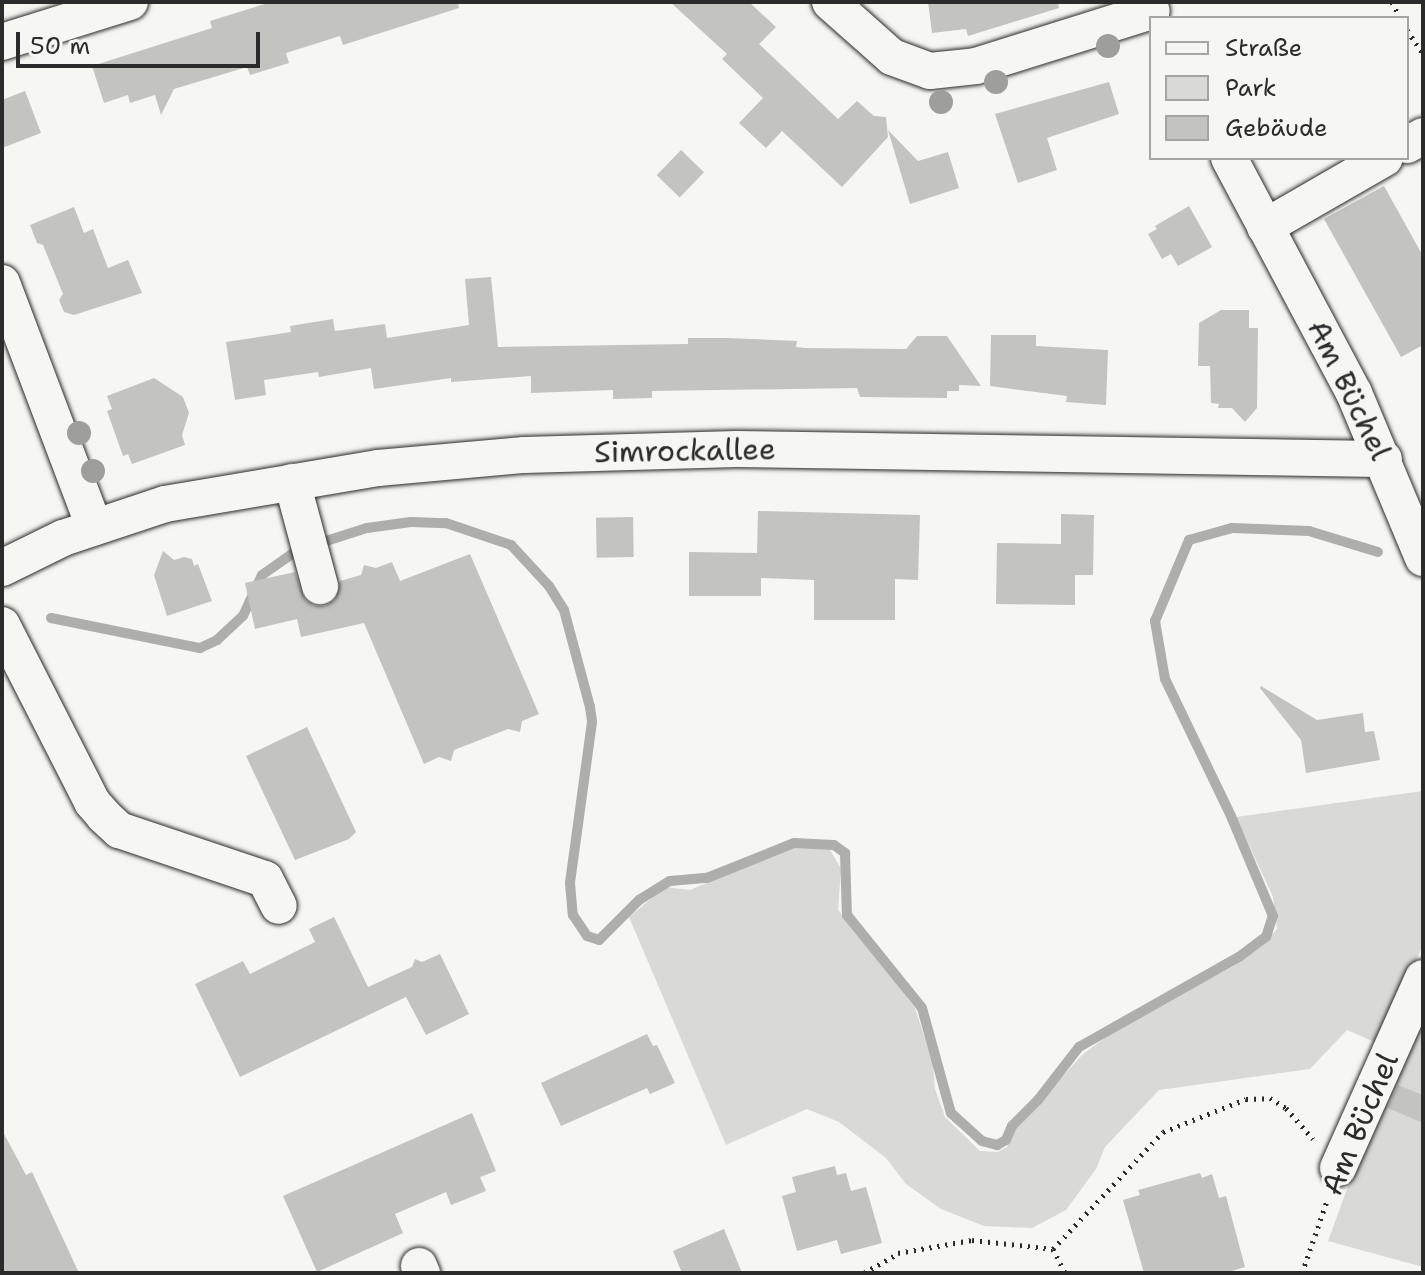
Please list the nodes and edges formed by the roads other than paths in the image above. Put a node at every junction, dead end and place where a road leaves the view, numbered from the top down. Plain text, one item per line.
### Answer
1 (130, 2) edge
2 (830, 2) edge
3 (1153, 10) edge
4 (2, 42) edge
5 (1230, 160) edge
6 (1382, 160) edge
7 (1265, 227) junction
8 (2, 283) edge
9 (1384, 459) junction
10 (292, 482) junction
11 (94, 527) junction
12 (1423, 558) edge
13 (2, 568) edge
14 (320, 586) dead end
15 (2, 625) edge
16 (279, 906) dead end
17 (1423, 978) edge
18 (1338, 1168) road end

1 - 4 street
2 - 3 street
5 - 7 street, Am Büchel
6 - 7 street
7 - 9 street, Am Büchel
8 - 11 street
9 - 10 street, Simrockallee
9 - 12 street, Am Büchel
10 - 11 street, Simrockallee
10 - 14 street
11 - 13 street, Simrockallee
15 - 16 street
17 - 18 street, Am Büchel

